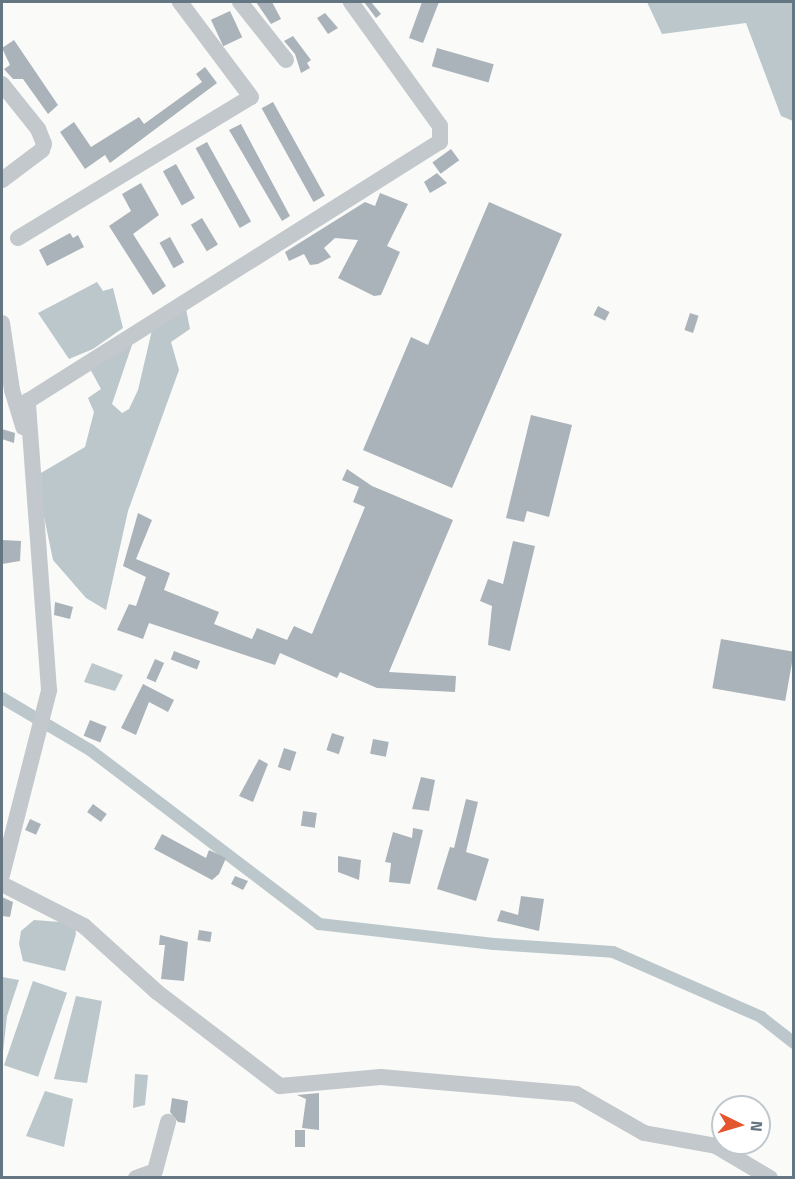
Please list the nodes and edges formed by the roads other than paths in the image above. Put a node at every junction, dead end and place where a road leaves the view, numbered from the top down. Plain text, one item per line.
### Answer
1 (180, 2) edge
2 (240, 2) edge
3 (351, 2) edge
4 (286, 60) dead end
5 (2, 84) edge
6 (2, 180) edge
7 (18, 238) dead end
8 (2, 323) edge
9 (31, 445) junction
10 (2, 875) edge
11 (2, 884) edge
12 (168, 1122) dead end
13 (136, 1178) edge
14 (770, 1178) edge

1 - 7 street
2 - 4 street
3 - 9 street
5 - 6 street
8 - 9 street
9 - 10 street
11 - 14 street
12 - 13 street

